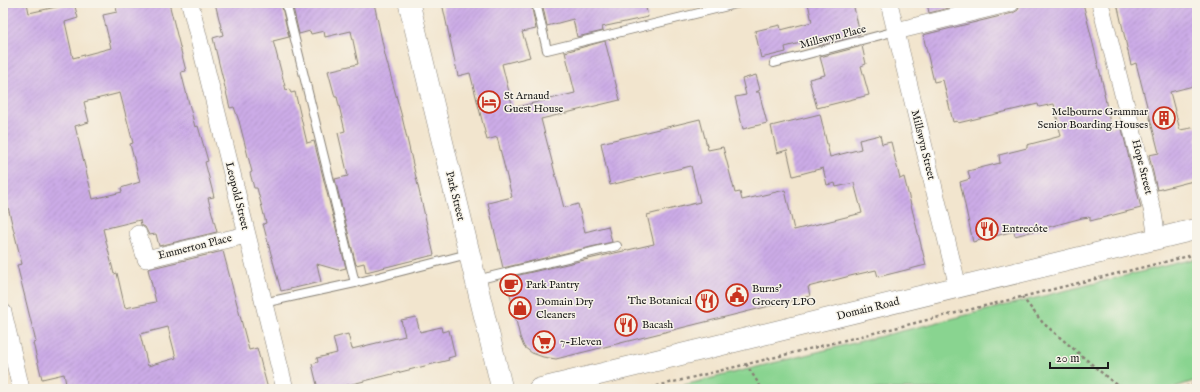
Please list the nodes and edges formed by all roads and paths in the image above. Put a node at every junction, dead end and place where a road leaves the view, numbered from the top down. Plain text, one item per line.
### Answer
1 (190, 3) edge
2 (286, 3) edge
3 (409, 3) edge
4 (536, 3) edge
5 (740, 3) edge
6 (889, 3) edge
7 (1011, 3) edge
8 (1100, 3) edge
9 (896, 31) junction
10 (774, 63) dead end
11 (1197, 229) edge
12 (138, 234) dead end
13 (246, 235) junction
14 (1157, 239) junction
15 (617, 246) dead end
16 (469, 254) junction
17 (1197, 254) edge
18 (476, 280) junction
19 (355, 283) junction
20 (958, 287) junction
21 (1022, 297) junction
22 (263, 303) junction
23 (3, 312) edge
24 (746, 364) junction
25 (1197, 383) edge
26 (21, 389) edge
27 (285, 389) edge
28 (502, 389) edge
29 (539, 389) edge
30 (645, 389) edge
31 (762, 389) edge
32 (1120, 389) edge
33 (1180, 389) edge

1 - 13 street, Leopold Street
2 - 19 lane
3 - 16 street, Park Street
4 - 5 lane
6 - 9 street, Millswyn Street
7 - 9 street
8 - 14 street, Hope Street
9 - 10 lane, Millswyn Place
9 - 20 street, Millswyn Street
11 - 14 street, Domain Road
12 - 13 street, Emmerton Place
13 - 22 street, Leopold Street
14 - 20 street, Domain Road
15 - 18 lane
16 - 18 street, Park Street
16 - 19 lane
17 - 21 path
18 - 28 street, Park Street
19 - 22 lane
20 - 29 street, Domain Road
21 - 24 path
21 - 32 path
22 - 27 street, Leopold Street
23 - 26 street
24 - 30 path
24 - 31 path
25 - 33 path

